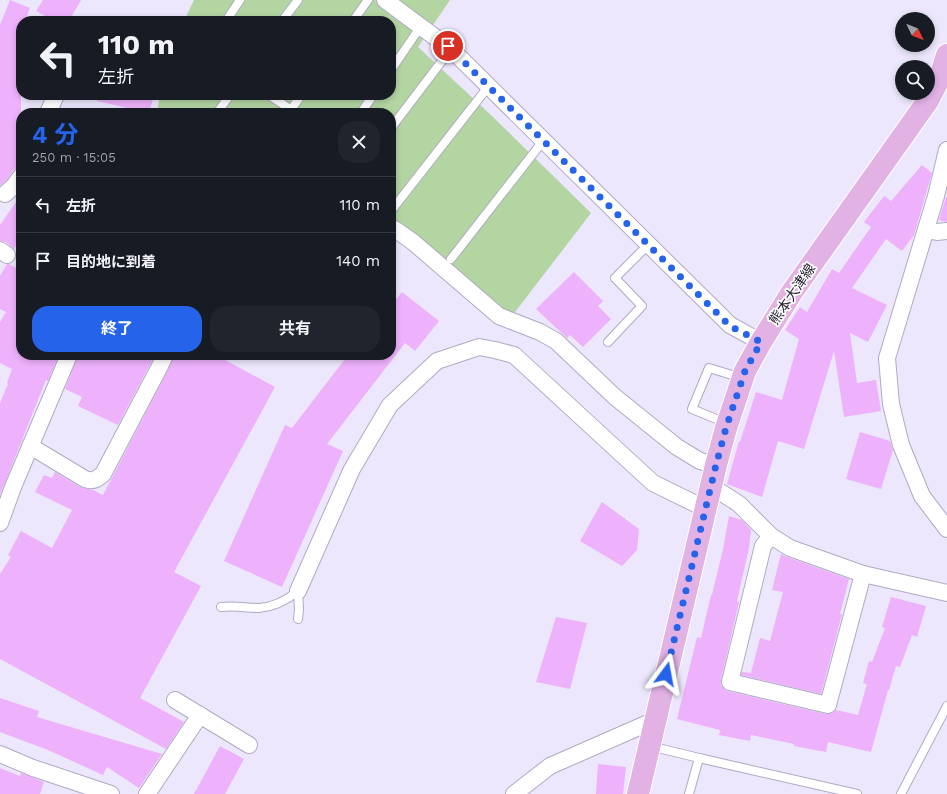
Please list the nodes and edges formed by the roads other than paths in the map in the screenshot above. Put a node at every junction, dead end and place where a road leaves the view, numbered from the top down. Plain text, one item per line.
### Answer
1 (240, 0) edge
2 (298, 0) edge
3 (368, 0) edge
4 (385, 0) edge
5 (229, 16) edge
6 (287, 16) edge
7 (357, 16) edge
8 (421, 26) junction
9 (451, 48) junction
10 (947, 55) edge
11 (396, 63) edge
12 (943, 79) edge
13 (488, 86) junction
14 (276, 100) edge
15 (287, 108) edge
16 (396, 121) edge
17 (543, 141) junction
18 (947, 150) edge
19 (16, 183) edge
20 (2, 193) edge
21 (16, 196) edge
22 (396, 205) edge
23 (396, 230) edge
24 (926, 230) junction
25 (947, 231) edge
26 (648, 245) junction
27 (451, 259) dead end
28 (608, 342) dead end
29 (761, 342) junction
30 (67, 360) edge
31 (162, 360) edge
32 (743, 378) junction
33 (728, 424) junction
34 (30, 446) junction
35 (714, 475) junction
36 (706, 509) junction
37 (0, 521) edge
38 (947, 528) edge
39 (771, 536) junction
40 (863, 574) junction
41 (298, 591) junction
42 (947, 593) edge
43 (221, 607) dead end
44 (298, 619) dead end
45 (176, 700) dead end
46 (947, 706) edge
47 (200, 715) junction
48 (655, 720) junction
49 (249, 744) dead end
50 (649, 746) junction
51 (0, 754) edge
52 (699, 758) junction
53 (111, 794) edge
54 (147, 794) edge
55 (514, 794) edge
56 (638, 794) edge
57 (689, 794) edge
58 (857, 794) edge
59 (901, 794) edge

1 - 5 lane
2 - 6 lane
3 - 7 lane
4 - 8 street
8 - 9 street
8 - 11 lane
9 - 13 street
9 - 16 lane
10 - 12 main road, 熊本大津線
12 - 29 main road, 熊本大津線
13 - 17 street
13 - 22 lane
14 - 15 lane
17 - 26 street
17 - 27 lane
18 - 24 street
19 - 20 street
20 - 21 street
23 - 35 street
24 - 25 street
24 - 38 street
26 - 28 lane
26 - 29 street
29 - 32 main road, 熊本大津線
30 - 34 street
31 - 34 street
32 - 33 main road, 熊本大津線
32 - 33 lane
33 - 35 main road, 熊本大津線
34 - 37 street
35 - 36 main road, 熊本大津線
35 - 39 street
36 - 41 street
36 - 48 main road, 熊本大津線
39 - 40 street
39 - 40 street
40 - 42 street
41 - 43 lane
41 - 44 lane
45 - 47 street
46 - 59 lane
47 - 49 street
47 - 54 street
48 - 50 main road, 熊本大津線
48 - 55 street
50 - 52 lane
50 - 56 main road, 熊本大津線
51 - 53 street
52 - 57 lane
52 - 58 lane

